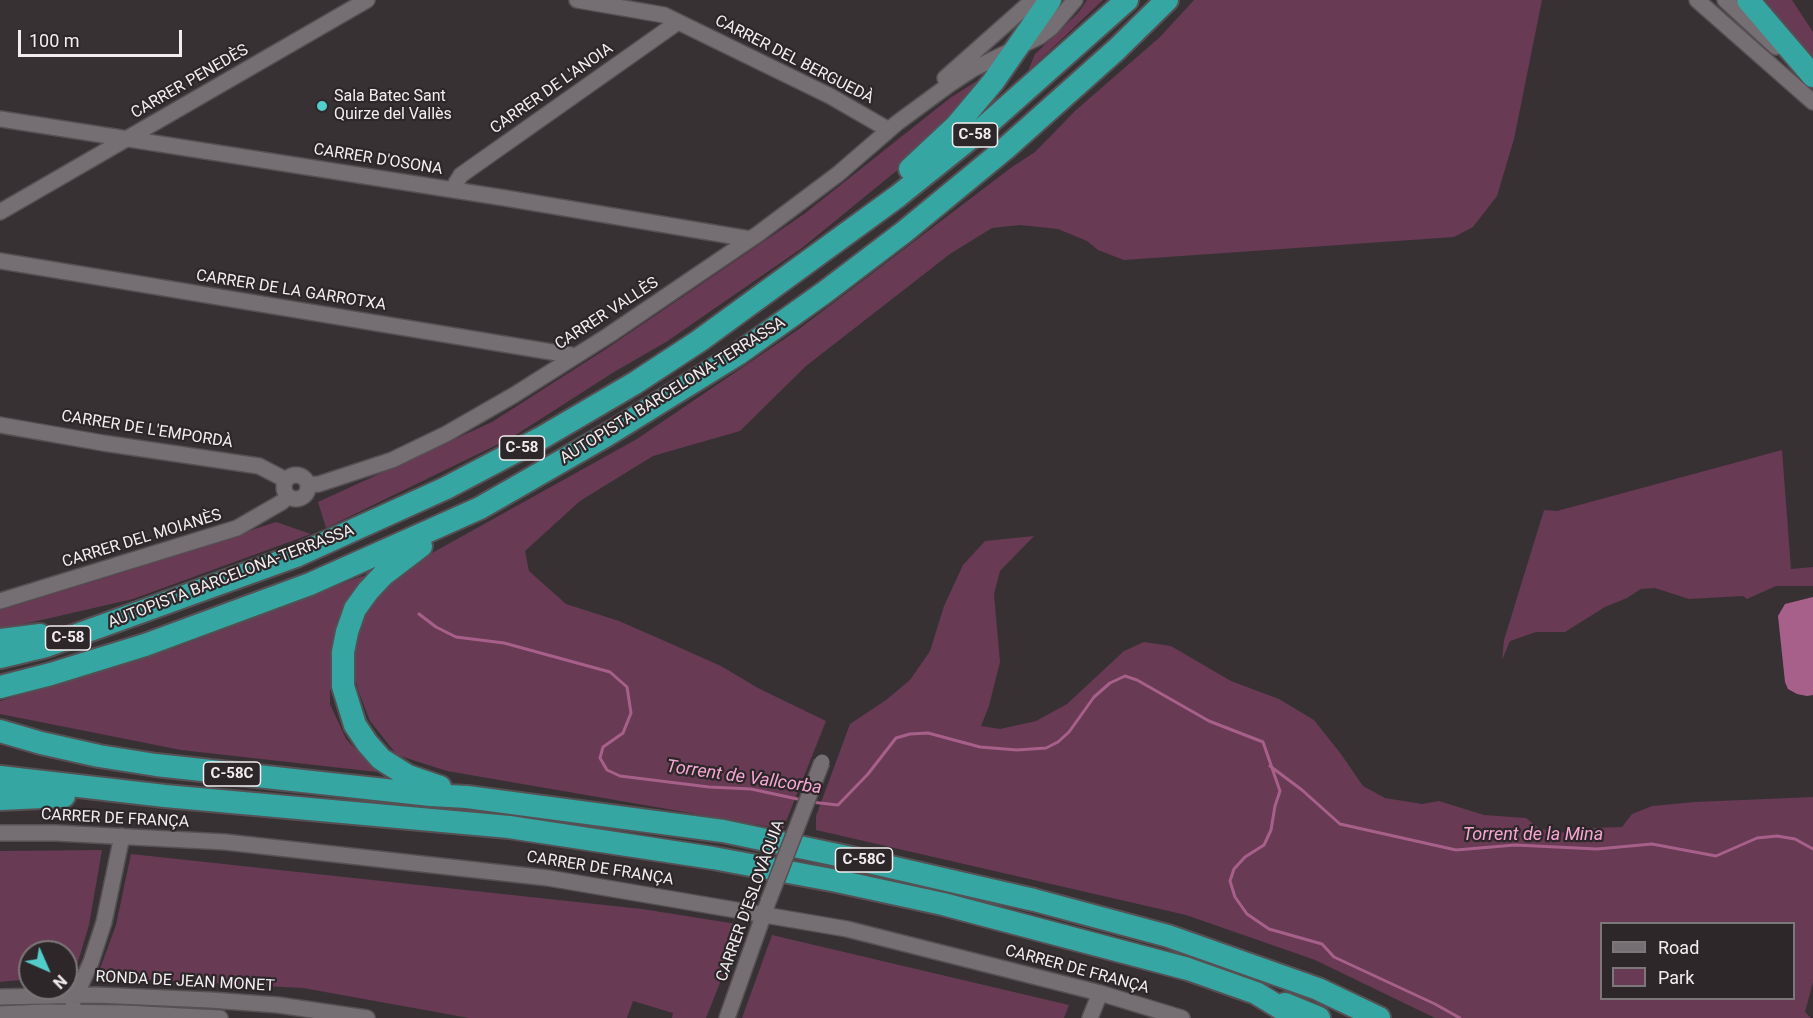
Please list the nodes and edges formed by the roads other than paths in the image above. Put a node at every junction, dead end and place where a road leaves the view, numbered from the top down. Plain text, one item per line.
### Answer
1 (367, 0) edge
2 (577, 0) edge
3 (1033, 0) edge
4 (1050, 0) edge
5 (1075, 0) edge
6 (1127, 0) edge
7 (1167, 0) edge
8 (1185, 0) edge
9 (1697, 0) edge
10 (1725, 0) edge
11 (1748, 0) edge
12 (678, 22) junction
13 (1018, 47) junction
14 (1117, 49) junction
15 (1813, 76) edge
16 (1813, 81) edge
17 (1813, 102) edge
18 (0, 118) edge
19 (893, 127) junction
20 (128, 139) junction
21 (454, 190) junction
22 (0, 212) edge
23 (750, 240) junction
24 (814, 259) junction
25 (0, 261) edge
26 (576, 356) junction
27 (0, 425) edge
28 (286, 480) junction
29 (308, 485) junction
30 (288, 496) junction
31 (480, 508) junction
32 (0, 601) edge
33 (135, 614) junction
34 (0, 640) edge
35 (0, 657) edge
36 (0, 687) edge
37 (0, 731) edge
38 (822, 762) dead end
39 (0, 777) edge
40 (165, 796) junction
41 (467, 797) junction
42 (0, 799) edge
43 (0, 832) edge
44 (122, 836) junction
45 (766, 908) junction
46 (78, 992) edge
47 (1100, 993) junction
48 (1256, 993) junction
49 (78, 995) edge
50 (0, 997) edge
51 (18, 997) edge
52 (74, 1000) edge
53 (0, 1014) edge
54 (65, 1015) edge
55 (220, 1018) edge
56 (367, 1018) edge
57 (727, 1018) edge
58 (1090, 1018) edge
59 (1182, 1018) edge
60 (1297, 1018) edge
61 (1319, 1018) edge
62 (1379, 1018) edge

1 - 20 street, CARRER PENEDÈS
2 - 12 street, CARRER DEL BERGUEDÀ
3 - 19 street, CARRER VALLÈS
4 - 13 highway
5 - 13 street, CARRER VALLÈS
6 - 24 highway, AUTOPISTA BARCELONA-TERRASSA / C-58
7 - 14 highway, AUTOPISTA BARCELONA-TERRASSA / C-58
8 - 14 highway
9 - 17 street
10 - 16 street
11 - 15 highway
12 - 19 street, CARRER DEL BERGUEDÀ
12 - 21 street, CARRER DE L'ANOIA
13 - 19 street, CARRER VALLÈS
13 - 24 highway
14 - 31 highway, AUTOPISTA BARCELONA-TERRASSA / C-58
18 - 20 street, CARRER D'OSONA
19 - 23 street, CARRER VALLÈS
20 - 21 street, CARRER D'OSONA
20 - 22 street, CARRER PENEDÈS
21 - 23 street, CARRER D'OSONA
23 - 26 street, CARRER VALLÈS
24 - 33 highway, AUTOPISTA BARCELONA-TERRASSA / C-58
25 - 26 street, CARRER DE LA GARROTXA
26 - 29 street, CARRER VALLÈS
27 - 28 street, CARRER DE L'EMPORDÀ
28 - 29 street
28 - 30 street
29 - 30 street
30 - 32 street, CARRER DEL MOIANÈS
31 - 36 highway, AUTOPISTA BARCELONA-TERRASSA / C-58
31 - 41 highway
33 - 34 highway
33 - 35 highway, AUTOPISTA BARCELONA-TERRASSA / C-58
37 - 41 highway, C-58C
38 - 45 street, CARRER D'ESLOVÀQUIA, bridge
39 - 40 highway, C-58C
40 - 42 highway
40 - 48 highway, C-58C
41 - 62 highway, C-58C
43 - 44 street, CARRER DE FRANÇA
44 - 45 street, CARRER DE FRANÇA
44 - 46 street
45 - 47 street, CARRER DE FRANÇA
45 - 57 street, CARRER D'ESLOVÀQUIA
47 - 58 street
47 - 59 street, CARRER DE FRANÇA
48 - 60 highway
48 - 61 highway, C-58C
49 - 56 street, RONDA DE JEAN MONET
50 - 51 street, RONDA DE JEAN MONET
52 - 54 street
53 - 54 street, RONDA DE JEAN MONET
54 - 55 street, RONDA DE JEAN MONET

